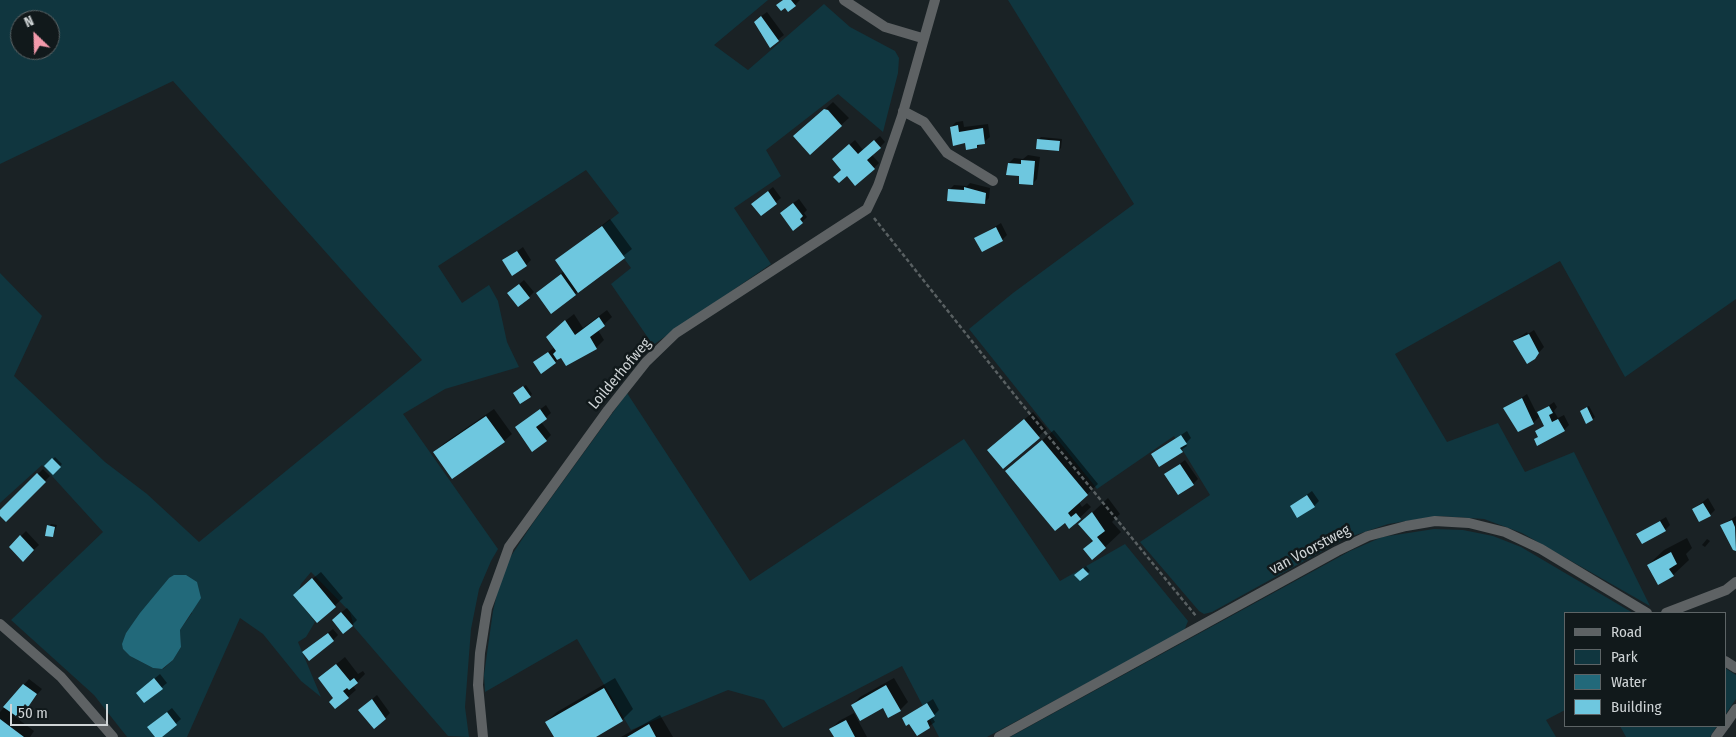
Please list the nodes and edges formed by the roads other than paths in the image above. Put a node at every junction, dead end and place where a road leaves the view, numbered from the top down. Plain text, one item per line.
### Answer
1 (844, 0) edge
2 (935, 0) edge
3 (922, 38) junction
4 (903, 112) junction
5 (993, 182) dead end
6 (1736, 582) edge
7 (1645, 612) edge
8 (1669, 612) edge
9 (0, 624) edge
10 (1736, 708) edge
11 (1726, 724) edge
12 (1724, 727) edge
13 (113, 737) edge
14 (483, 737) edge
15 (999, 737) edge
16 (1716, 737) edge

1 - 3 street
2 - 3 street
3 - 4 street
4 - 5 street
4 - 14 street, Loilderhofweg
6 - 8 street
7 - 15 street, van Voorstweg
9 - 13 street
10 - 11 street
12 - 16 street

